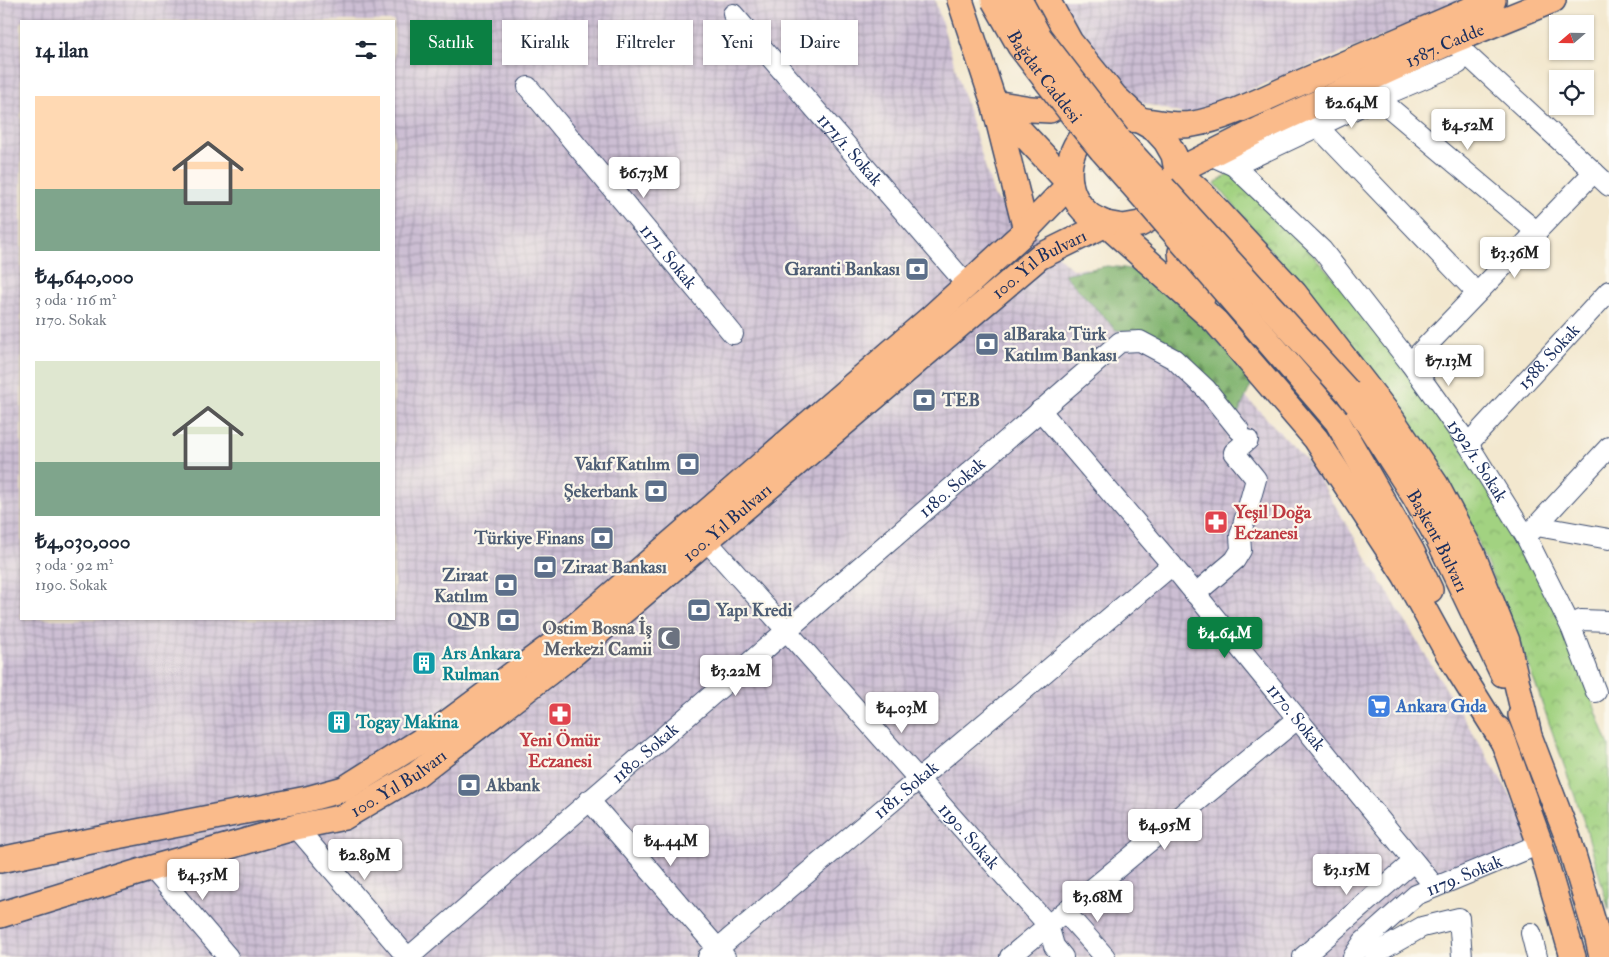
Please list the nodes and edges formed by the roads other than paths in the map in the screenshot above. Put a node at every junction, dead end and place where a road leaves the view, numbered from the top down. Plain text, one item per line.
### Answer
1 (960, 0) edge
2 (994, 0) edge
3 (1019, 0) edge
4 (1047, 0) edge
5 (1493, 0) edge
6 (1553, 0) edge
7 (733, 14) dead end
8 (1076, 50) junction
9 (1455, 53) junction
10 (528, 87) dead end
11 (1378, 98) junction
12 (994, 103) junction
13 (1141, 121) junction
14 (1317, 126) junction
15 (1109, 144) junction
16 (1210, 155) junction
17 (1234, 166) junction
18 (1594, 172) junction
19 (1070, 184) junction
20 (1609, 186) edge
21 (1163, 187) junction
22 (1106, 224) junction
23 (1231, 227) junction
24 (1026, 230) junction
25 (1536, 232) junction
26 (1039, 257) junction
27 (966, 285) junction
28 (1609, 291) edge
29 (1477, 293) junction
30 (1216, 322) junction
31 (733, 334) dead end
32 (1410, 363) junction
33 (1040, 410) junction
34 (1468, 444) junction
35 (1609, 447) edge
36 (1532, 531) junction
37 (1609, 539) edge
38 (706, 540) junction
39 (1172, 565) junction
40 (1195, 594) junction
41 (1609, 621) edge
42 (1571, 627) junction
43 (786, 630) junction
44 (1602, 699) edge
45 (1297, 719) junction
46 (1528, 731) junction
47 (1504, 743) junction
48 (919, 779) junction
49 (590, 800) junction
50 (296, 827) junction
51 (1540, 844) junction
52 (0, 860) edge
53 (1413, 862) junction
54 (152, 868) junction
55 (1434, 887) junction
56 (1065, 912) junction
57 (0, 915) edge
58 (1048, 925) junction
59 (1531, 933) dead end
60 (717, 954) edge
61 (228, 957) edge
62 (408, 957) edge
63 (1010, 957) edge
64 (1064, 957) edge
65 (1105, 957) edge
66 (1303, 957) edge
67 (1354, 957) edge
68 (1376, 957) edge
69 (1462, 957) edge
70 (1536, 957) edge
71 (1573, 957) edge
72 (1602, 957) edge

1 - 12 main road
2 - 15 main road, Bağdat Caddesi, bridge
3 - 15 main road, Bağdat Caddesi, bridge
4 - 8 main road
5 - 13 main road, 1587. Cadde
6 - 9 main road, 1587. Cadde
7 - 27 street, 1171/1. Sokak
8 - 12 main road
8 - 13 main road
9 - 11 street
9 - 16 main road, 1587. Cadde
9 - 18 street
10 - 31 street, 1171. Sokak
11 - 14 street
11 - 25 street
12 - 19 main road
12 - 24 main road
13 - 19 main road, 1587. Cadde
13 - 21 main road
14 - 17 street
14 - 29 street
15 - 21 main road
16 - 17 street, 1592/1. Sokak
16 - 21 main road, 1587. Cadde
17 - 32 street, 1592/1. Sokak
18 - 20 street
18 - 25 street
19 - 22 main road
19 - 24 main road, 100. Yıl Bulvarı
21 - 22 main road
21 - 23 main road
21 - 46 main road, Başkent Bulvarı, bridge
21 - 47 main road, Başkent Bulvarı, bridge
22 - 26 main road, 100. Yıl Bulvarı
22 - 30 main road
23 - 30 main road
23 - 46 main road
24 - 26 main road
24 - 27 main road, 100. Yıl Bulvarı
25 - 29 street
26 - 38 main road, 100. Yıl Bulvarı
27 - 52 main road, 100. Yıl Bulvarı
28 - 34 street, 1588. Sokak
29 - 32 street
30 - 47 main road
32 - 34 street, 1592/1. Sokak
33 - 39 street, 1170. Sokak
33 - 40 street, 1180. Sokak
33 - 43 street, 1180. Sokak
34 - 36 street, 1592/1. Sokak
35 - 36 street
36 - 37 street
36 - 42 street, 1592/1. Sokak
38 - 43 street, 1190. Sokak
38 - 50 main road, 100. Yıl Bulvarı
39 - 40 street, 1170. Sokak
39 - 48 street, 1181. Sokak
40 - 45 street, 1170. Sokak
41 - 42 street
42 - 44 street, 1592/1. Sokak
43 - 48 street, 1190. Sokak
43 - 49 street, 1180. Sokak
45 - 53 street, 1170. Sokak
45 - 56 street
46 - 72 main road, Başkent Bulvarı
47 - 51 main road, Başkent Bulvarı
48 - 58 street, 1190. Sokak
48 - 60 street, 1181. Sokak
49 - 60 street
49 - 62 street, 1180. Sokak
50 - 54 main road, 100. Yıl Bulvarı
50 - 62 street
51 - 55 street, 1179. Sokak
51 - 71 main road, Başkent Bulvarı
53 - 55 street, 1170. Sokak
53 - 66 street
54 - 57 main road, 100. Yıl Bulvarı
54 - 61 street
55 - 67 street, 1179. Sokak
56 - 58 street
56 - 65 street
58 - 63 street
58 - 64 street, 1190. Sokak
59 - 70 street
68 - 69 street

